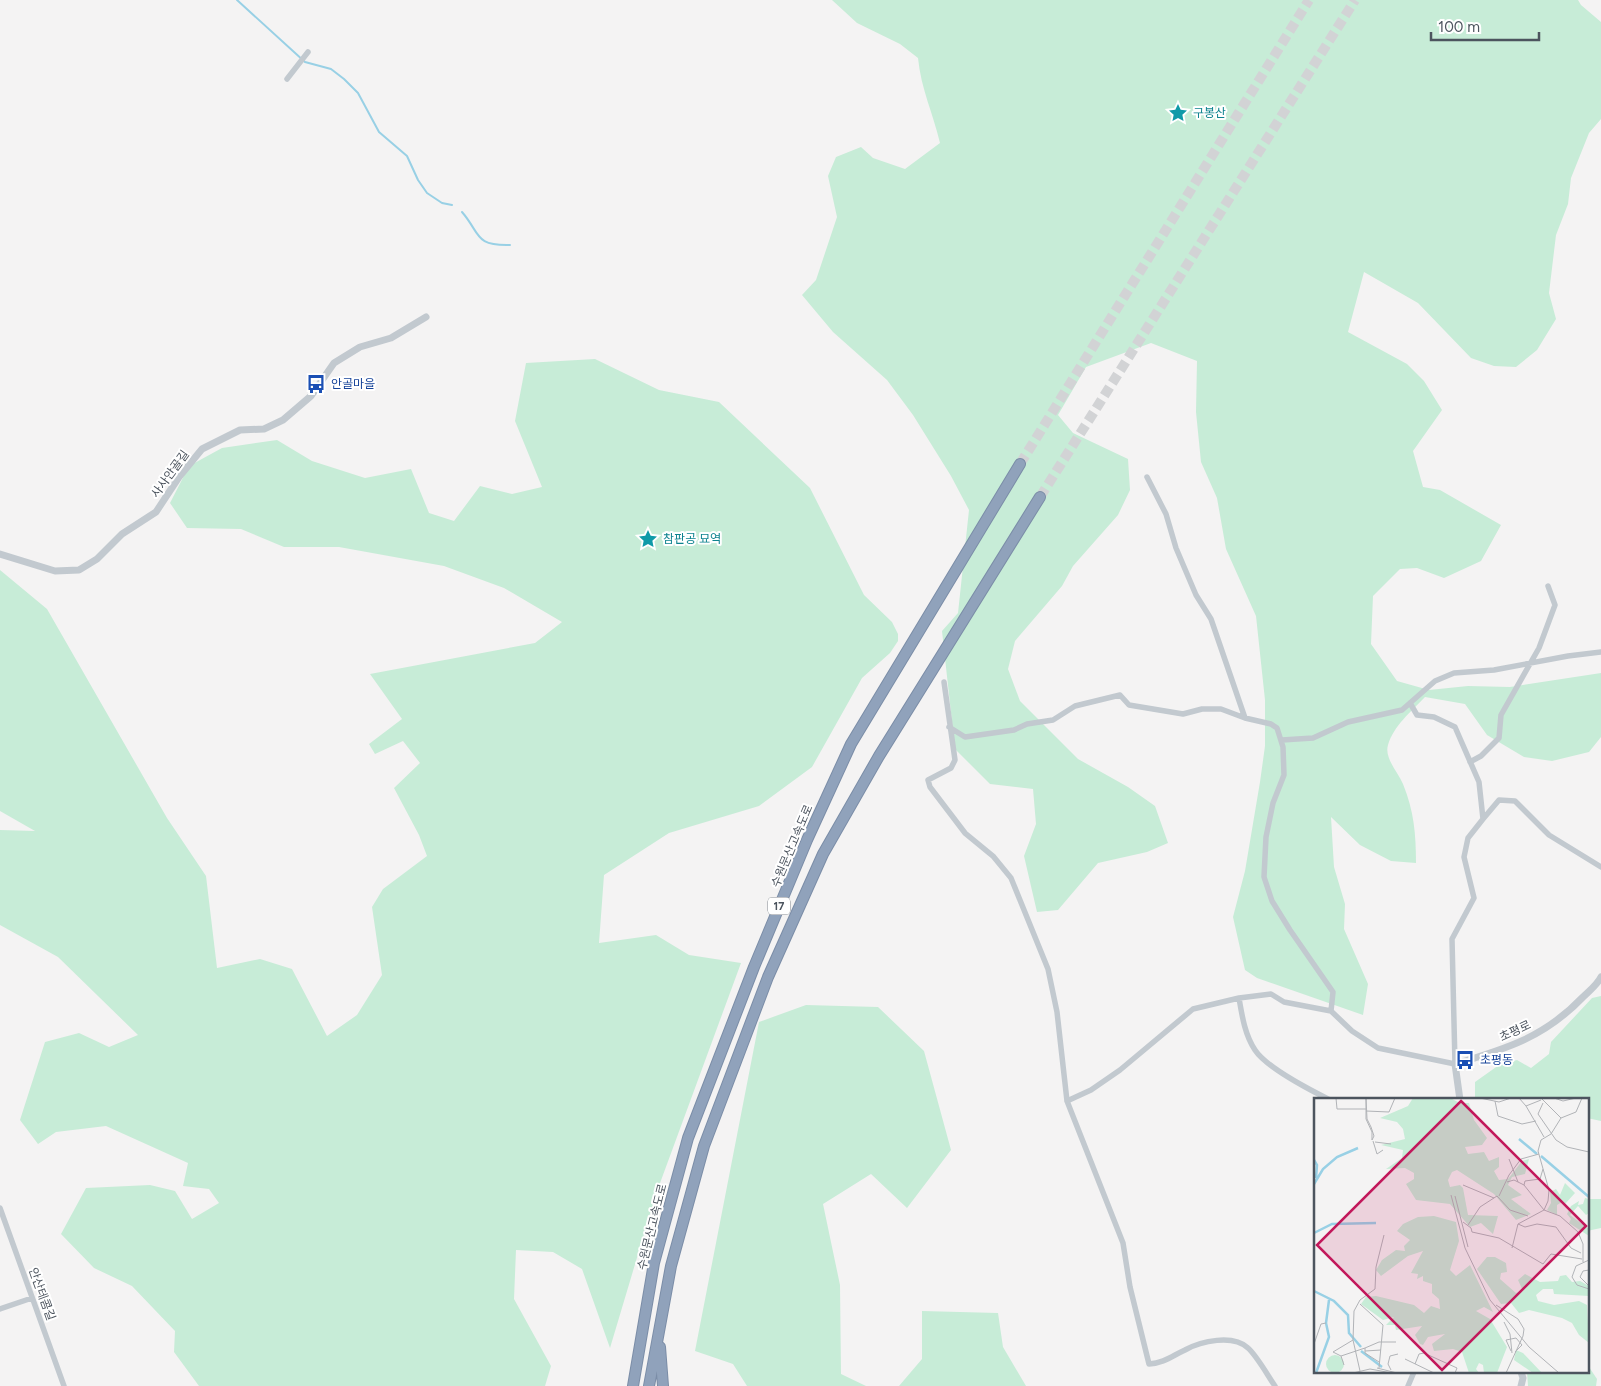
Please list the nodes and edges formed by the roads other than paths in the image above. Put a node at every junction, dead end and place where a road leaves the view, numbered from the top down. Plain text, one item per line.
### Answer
1 (308, 52) dead end
2 (287, 79) dead end
3 (426, 317) dead end
4 (1020, 464) tunnel mouth
5 (1147, 477) dead end
6 (1040, 496) tunnel mouth
7 (0, 554) edge
8 (1548, 586) dead end
9 (1601, 652) edge
10 (1529, 664) junction
11 (944, 682) dead end
12 (1410, 703) junction
13 (1246, 718) junction
14 (949, 727) junction
15 (1282, 740) junction
16 (1470, 762) junction
17 (1483, 819) junction
18 (1601, 867) edge
19 (1601, 977) edge
20 (1239, 998) junction
21 (1331, 1011) junction
22 (1455, 1064) junction
23 (1326, 1098) edge
24 (1460, 1098) edge
25 (1067, 1101) junction
26 (0, 1208) edge
27 (32, 1298) junction
28 (0, 1309) edge
29 (659, 1319) junction
30 (1413, 1374) edge
31 (1522, 1374) edge
32 (64, 1386) edge
33 (633, 1386) edge
34 (649, 1386) edge
35 (663, 1386) edge
36 (1275, 1386) edge
37 (1408, 1386) edge
38 (1520, 1386) edge

1 - 2 street
3 - 7 street, 사사안골길
4 - 33 highway, 수원문산고속도로 / 17
5 - 13 street
6 - 29 highway, 17
8 - 10 street
9 - 10 street
10 - 12 street
10 - 16 street
11 - 14 street
12 - 15 street
12 - 16 street
13 - 14 street
13 - 15 street
14 - 25 street
15 - 21 street
16 - 17 street
17 - 18 street
17 - 22 street
19 - 22 street, 초평로
20 - 21 street
20 - 23 street
20 - 25 street
21 - 22 street
22 - 24 street
25 - 36 street
26 - 27 street, 안산테콤길
27 - 28 street
27 - 32 street, 안산테콤길
29 - 34 highway, 17
29 - 35 highway
30 - 37 street
31 - 38 street

